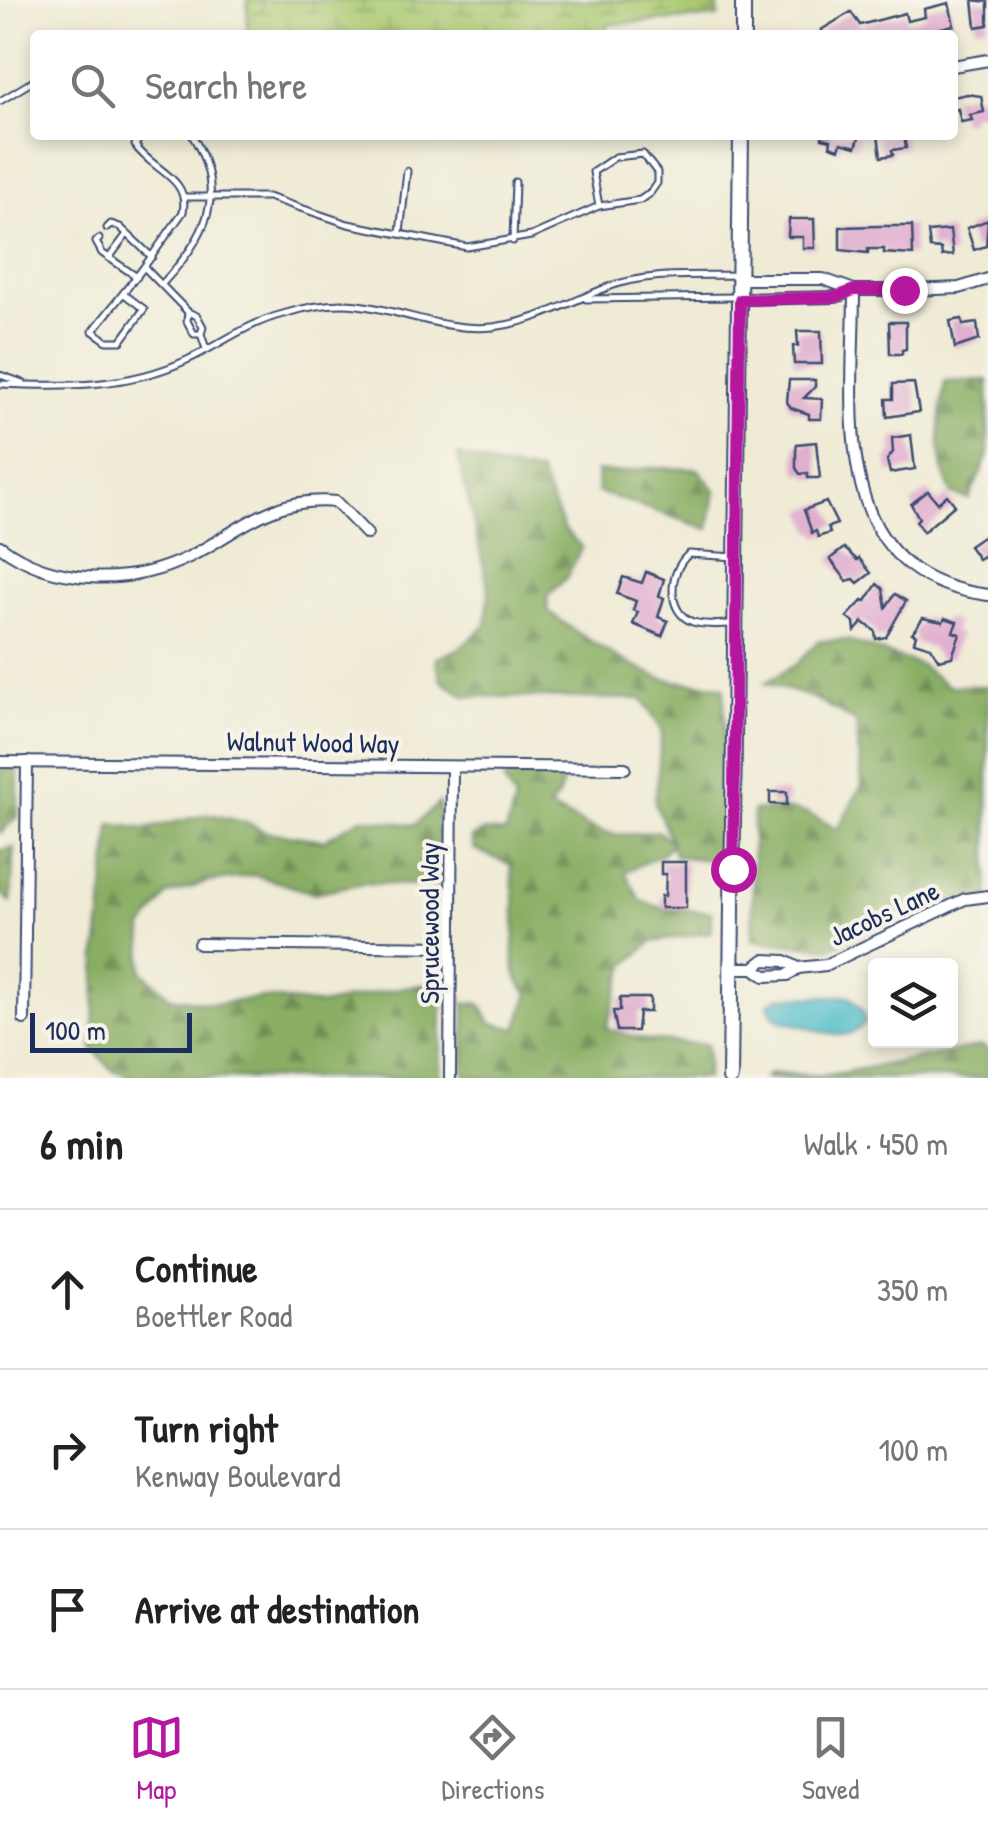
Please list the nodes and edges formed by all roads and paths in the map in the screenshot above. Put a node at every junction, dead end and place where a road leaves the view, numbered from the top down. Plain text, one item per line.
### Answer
1 (743, 0) edge
2 (743, 30) edge
3 (988, 60) edge
4 (958, 65) edge
5 (30, 83) edge
6 (0, 100) edge
7 (138, 140) edge
8 (195, 140) edge
9 (742, 140) edge
10 (407, 171) dead end
11 (515, 182) dead end
12 (210, 195) junction
13 (184, 197) junction
14 (598, 206) junction
15 (107, 228) dead end
16 (400, 232) junction
17 (128, 234) junction
18 (99, 239) dead end
19 (512, 241) junction
20 (152, 257) junction
21 (110, 258) junction
22 (144, 267) junction
23 (137, 277) junction
24 (740, 277) junction
25 (988, 279) edge
26 (162, 284) junction
27 (854, 290) junction
28 (124, 294) junction
29 (740, 298) junction
30 (583, 300) junction
31 (206, 350) junction
32 (0, 375) edge
33 (0, 384) edge
34 (30, 386) junction
35 (368, 534) dead end
36 (0, 546) edge
37 (738, 557) junction
38 (988, 595) edge
39 (737, 624) junction
40 (0, 762) edge
41 (27, 762) junction
42 (452, 768) junction
43 (625, 768) dead end
44 (988, 896) edge
45 (198, 944) dead end
46 (451, 947) junction
47 (731, 968) junction
48 (24, 1020) dead end
49 (450, 1078) edge
50 (730, 1078) edge

1 - 2 street
3 - 4 street
5 - 6 lane
7 - 13 lane
8 - 12 lane
9 - 24 street
10 - 16 lane
11 - 19 lane
12 - 13 lane
12 - 16 lane
12 - 26 lane
13 - 20 lane
14 - 14 lane
14 - 19 lane
15 - 17 lane
16 - 19 lane
17 - 20 lane
17 - 21 lane
18 - 21 lane
20 - 22 lane
21 - 23 lane
22 - 23 lane
22 - 26 lane
23 - 28 lane
24 - 27 street
24 - 29 street
24 - 30 lane
25 - 27 street
26 - 31 lane
27 - 29 street
27 - 38 street
28 - 28 lane
29 - 30 lane
29 - 37 street
30 - 31 lane
31 - 34 lane
32 - 34 lane
33 - 34 lane
35 - 36 street
37 - 39 street
37 - 39 lane
39 - 47 street
40 - 41 street, Walnut Wood Way
41 - 42 street, Walnut Wood Way
41 - 48 street
42 - 43 street, Walnut Wood Way
42 - 46 street, Sprucewood Way
44 - 47 street, Jacobs Lane
45 - 46 street
46 - 49 street, Sprucewood Way
47 - 50 street

